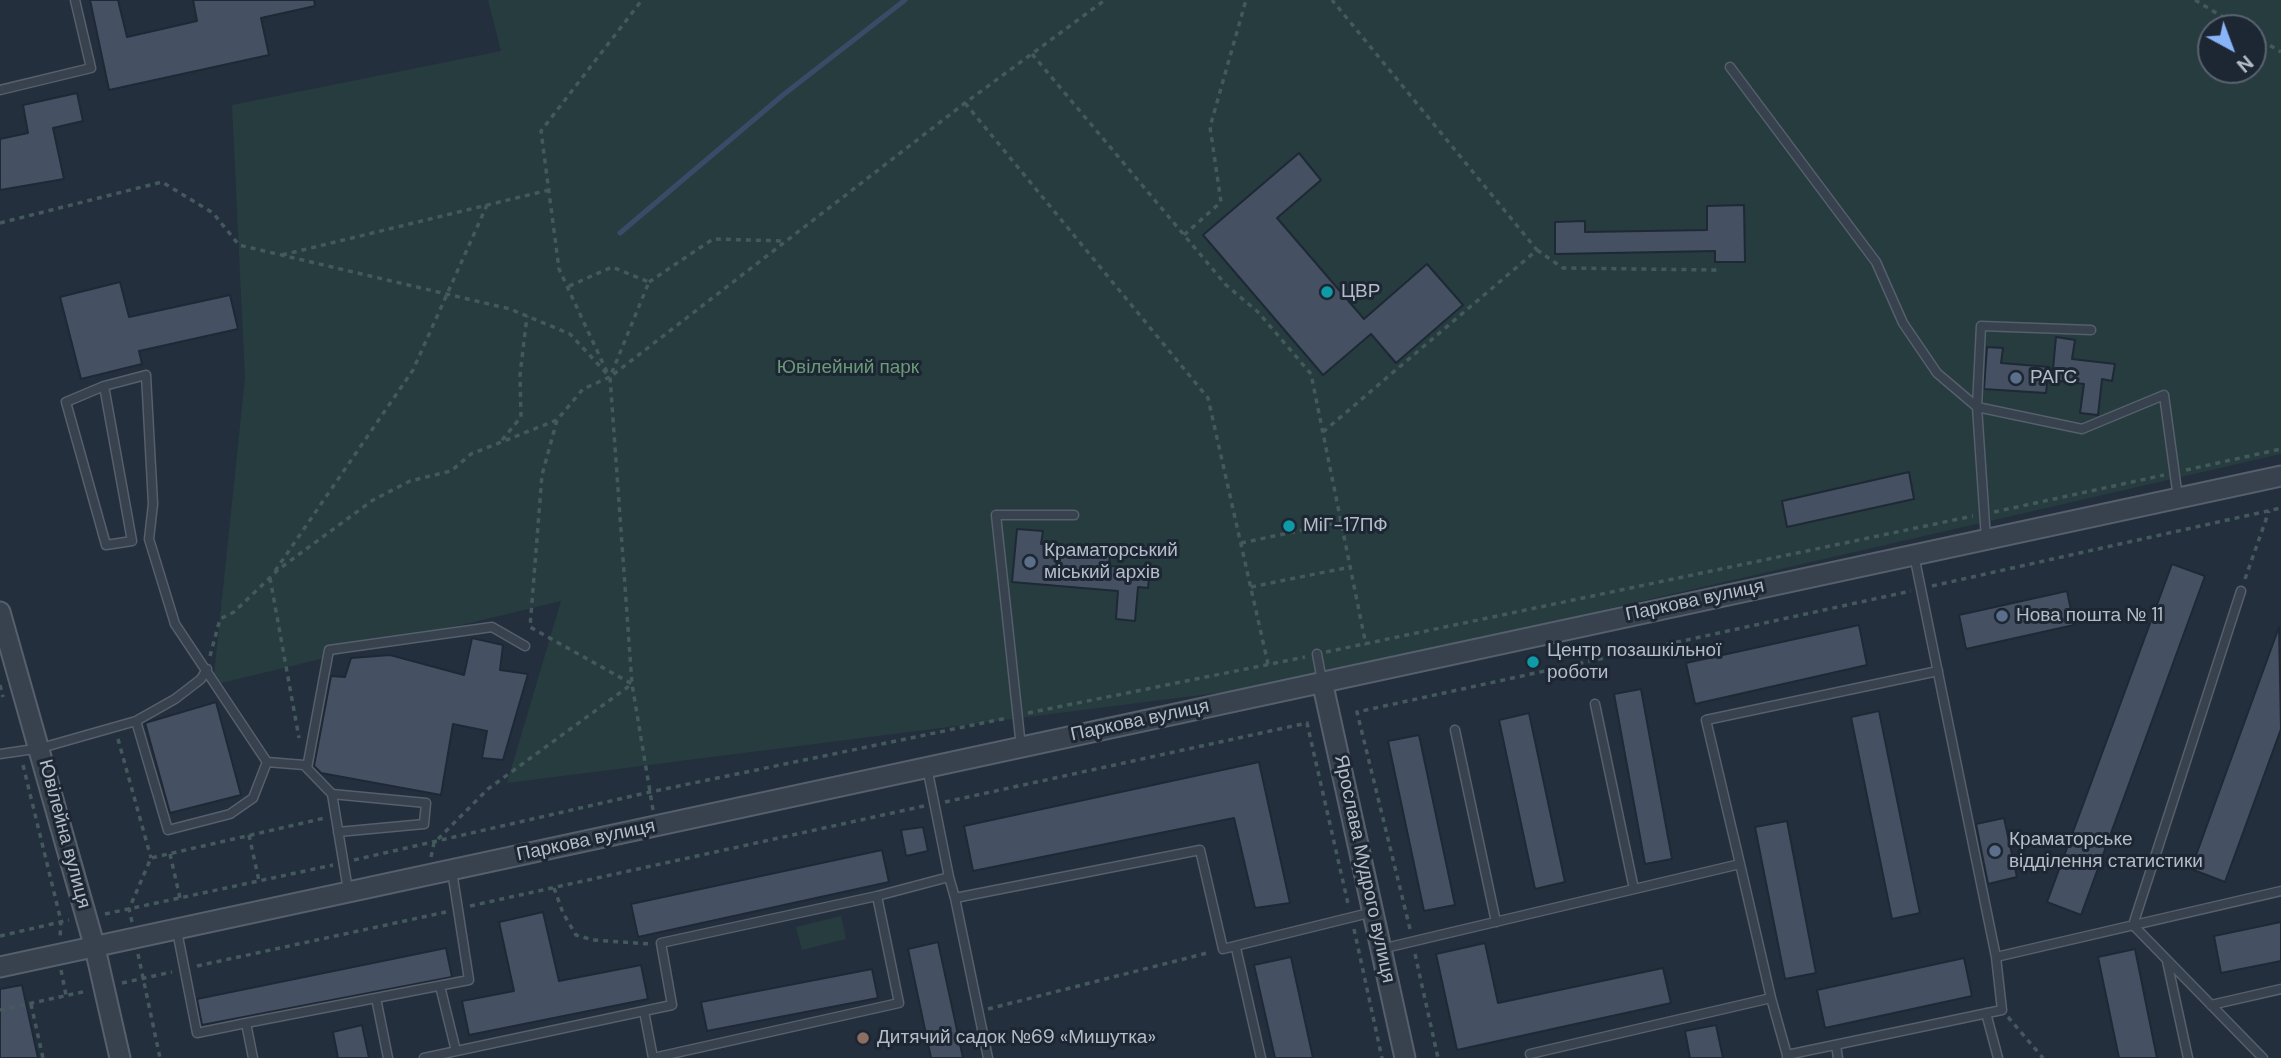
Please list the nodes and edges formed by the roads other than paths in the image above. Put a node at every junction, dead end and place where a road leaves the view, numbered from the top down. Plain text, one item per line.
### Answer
1 (75, 0) edge
2 (1730, 67) dead end
3 (0, 90) edge
4 (2091, 330) dead end
5 (104, 386) junction
6 (1977, 407) junction
7 (2281, 476) edge
8 (2178, 498) junction
9 (1074, 515) dead end
10 (149, 539) junction
11 (1986, 539) junction
12 (132, 541) junction
13 (1914, 555) junction
14 (2241, 591) road end
15 (0, 612) edge
16 (525, 646) dead end
17 (1317, 654) dead end
18 (207, 669) junction
19 (1938, 671) junction
20 (1322, 681) junction
21 (1595, 704) dead end
22 (136, 721) junction
23 (1455, 730) dead end
24 (1021, 747) junction
25 (41, 748) junction
26 (0, 754) edge
27 (267, 762) junction
28 (306, 766) junction
29 (927, 767) junction
30 (332, 794) junction
31 (338, 832) junction
32 (1740, 864) junction
33 (452, 871) junction
34 (949, 877) junction
35 (1634, 889) junction
36 (2281, 891) edge
37 (348, 893) junction
38 (877, 896) junction
39 (955, 898) junction
40 (1373, 912) junction
41 (1496, 922) junction
42 (2133, 925) junction
43 (177, 931) junction
44 (95, 948) junction
45 (1236, 948) junction
46 (1381, 949) junction
47 (1996, 957) junction
48 (2167, 961) junction
49 (0, 967) edge
50 (440, 986) junction
51 (2281, 989) edge
52 (376, 998) junction
53 (1771, 998) junction
54 (2211, 1005) junction
55 (644, 1012) junction
56 (1986, 1013) junction
57 (246, 1023) junction
58 (1836, 1045) junction
59 (456, 1051) junction
60 (1530, 1054) dead end
61 (1787, 1056) edge
62 (120, 1058) edge
63 (253, 1058) edge
64 (388, 1058) edge
65 (424, 1058) edge
66 (653, 1058) edge
67 (988, 1058) edge
68 (1261, 1058) edge
69 (1405, 1058) edge
70 (1838, 1058) edge
71 (1998, 1058) edge
72 (2188, 1058) edge
73 (2263, 1058) edge

1 - 3 lane
2 - 6 lane
4 - 6 lane
5 - 10 lane
5 - 12 lane
5 - 12 lane
6 - 8 lane
6 - 11 lane
7 - 8 street, Паркова вулиця
8 - 11 street, Паркова вулиця
9 - 24 lane
10 - 12 lane
10 - 18 lane
11 - 13 street, Паркова вулиця
13 - 19 lane
13 - 20 street, Паркова вулиця
14 - 42 lane
15 - 25 street, Ювілейна вулиця
16 - 28 lane
17 - 20 lane
18 - 22 lane
18 - 27 lane
19 - 32 lane
19 - 47 lane
20 - 24 street, Паркова вулиця
20 - 40 street, Ярослава Мудрого вулиця
21 - 35 lane
22 - 25 lane
22 - 27 lane
23 - 41 lane
24 - 29 street, Паркова вулиця
25 - 26 lane
25 - 44 street, Ювілейна вулиця
27 - 28 lane
28 - 30 lane
29 - 33 street, Паркова вулиця
29 - 34 lane
30 - 31 lane
30 - 31 lane
31 - 37 lane
32 - 35 lane
32 - 53 lane
33 - 37 street, Паркова вулиця
33 - 50 lane
34 - 38 lane
34 - 39 lane
35 - 41 lane
36 - 42 lane
37 - 43 street, Паркова вулиця
38 - 55 lane
38 - 66 lane
39 - 45 lane
39 - 67 lane
40 - 45 lane
40 - 46 street, Ярослава Мудрого вулиця
41 - 46 lane
42 - 47 lane
42 - 48 lane
43 - 44 street, Паркова вулиця
43 - 57 lane
44 - 49 street, Паркова вулиця
44 - 62 street, Ювілейна вулиця
45 - 68 lane
46 - 69 street, Ярослава Мудрого вулиця
47 - 56 lane
48 - 54 lane
48 - 72 lane
50 - 52 lane
50 - 59 lane
51 - 54 lane
52 - 57 lane
52 - 64 lane
53 - 60 lane
53 - 61 lane
54 - 73 lane
55 - 59 lane
55 - 66 lane
56 - 58 lane
56 - 71 lane
57 - 63 lane
58 - 61 lane
58 - 70 lane
59 - 65 lane

